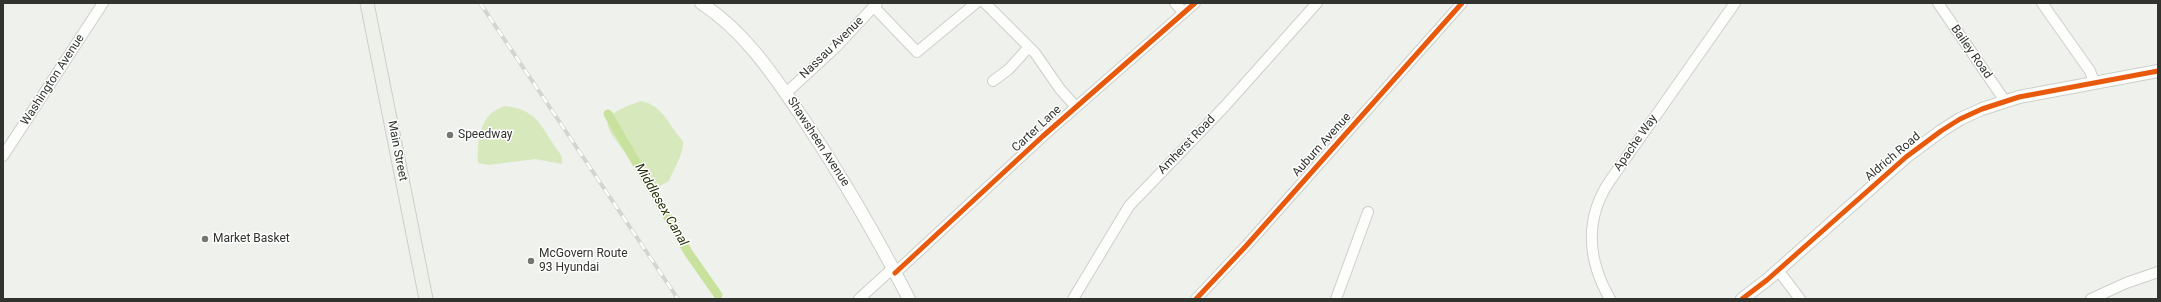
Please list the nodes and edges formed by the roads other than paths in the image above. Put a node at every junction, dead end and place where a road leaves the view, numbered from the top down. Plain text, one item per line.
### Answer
1 (103, 3) edge
2 (367, 3) edge
3 (702, 3) edge
4 (976, 3) edge
5 (985, 3) edge
6 (1175, 3) edge
7 (1195, 3) edge
8 (1317, 3) edge
9 (1462, 3) edge
10 (1735, 3) edge
11 (1938, 3) edge
12 (2042, 3) edge
13 (876, 5) edge
14 (1184, 13) junction
15 (1029, 47) junction
16 (2158, 71) edge
17 (993, 81) dead end
18 (2094, 82) junction
19 (786, 93) junction
20 (2005, 101) junction
21 (1076, 107) junction
22 (3, 156) edge
23 (1368, 212) dead end
24 (894, 270) junction
25 (1778, 270) junction
26 (2158, 272) edge
27 (426, 299) edge
28 (859, 299) edge
29 (910, 299) edge
30 (1073, 299) edge
31 (1196, 299) edge
32 (1336, 299) edge
33 (1610, 299) edge
34 (1742, 299) edge
35 (1800, 299) edge
36 (2091, 299) edge

1 - 22 street, Washington Avenue
2 - 27 main road, Main Street
3 - 19 street, Shawsheen Avenue
4 - 13 street
5 - 15 street
6 - 14 street
7 - 14 street, Carter Lane
8 - 30 street, Amherst Road
9 - 31 street, Auburn Avenue
10 - 33 street, Apache Way
11 - 20 street, Bailey Road
12 - 18 street
13 - 19 street, Nassau Avenue
14 - 21 street, Carter Lane
15 - 17 street
15 - 21 street
16 - 18 street, Aldrich Road
18 - 20 street, Aldrich Road
19 - 24 street, Shawsheen Avenue
20 - 25 street, Aldrich Road
21 - 24 street, Carter Lane
23 - 32 street
24 - 28 street, Carter Lane
24 - 29 street, Shawsheen Avenue
25 - 34 street, Aldrich Road
25 - 35 street
26 - 36 street

